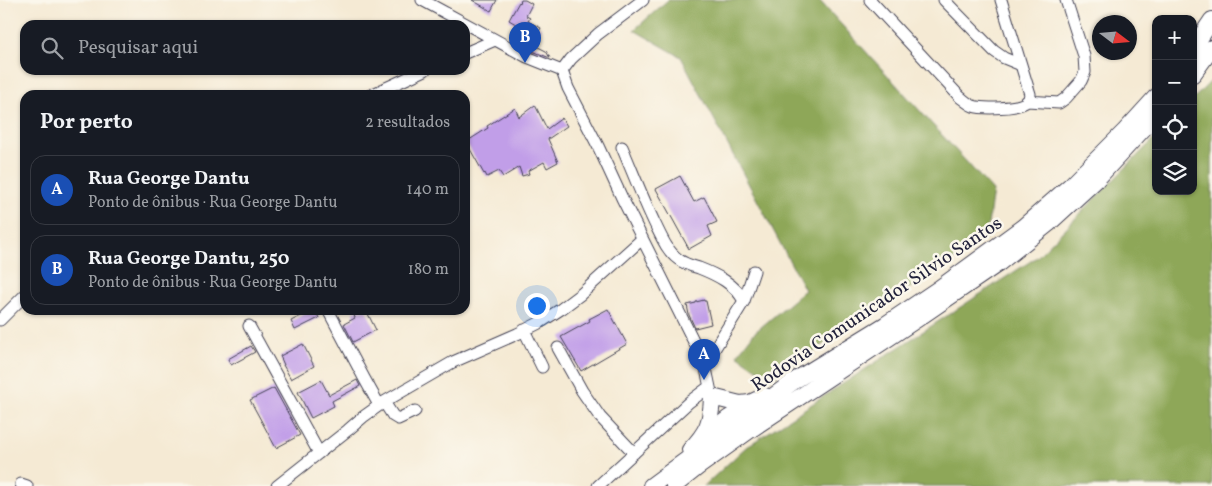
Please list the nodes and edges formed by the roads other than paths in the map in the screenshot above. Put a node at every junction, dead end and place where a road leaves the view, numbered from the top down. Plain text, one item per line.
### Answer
1 (422, 0) edge
2 (642, 0) edge
3 (870, 0) edge
4 (944, 0) edge
5 (1002, 0) edge
6 (1066, 0) edge
7 (458, 20) edge
8 (1212, 20) edge
9 (470, 26) edge
10 (495, 40) junction
11 (1197, 42) edge
12 (1212, 48) edge
13 (470, 50) edge
14 (1021, 65) junction
15 (1197, 69) edge
16 (562, 71) junction
17 (414, 75) edge
18 (382, 90) edge
19 (1027, 101) junction
20 (1152, 101) edge
21 (1152, 119) edge
22 (622, 147) dead end
23 (642, 239) junction
24 (754, 271) dead end
25 (20, 300) edge
26 (744, 301) junction
27 (331, 315) edge
28 (0, 320) edge
29 (249, 326) dead end
30 (524, 330) junction
31 (558, 348) dead end
32 (705, 364) junction
33 (542, 367) dead end
34 (794, 382) junction
35 (710, 392) junction
36 (750, 403) junction
37 (382, 404) junction
38 (415, 411) dead end
39 (701, 438) junction
40 (318, 453) junction
41 (634, 453) junction
42 (670, 480) edge
43 (277, 486) edge
44 (598, 486) edge
45 (651, 486) edge

1 - 7 street
2 - 16 street
3 - 19 street
4 - 14 street
5 - 14 street
6 - 19 street
8 - 11 highway
9 - 10 street
10 - 13 street
10 - 16 street
12 - 15 highway
14 - 19 street
16 - 23 street
17 - 18 street
20 - 34 highway, Rodovia Comunicador Silvio Santos
21 - 42 highway, Rodovia Comunicador Silvio Santos
22 - 26 street
23 - 30 street
23 - 32 street
24 - 26 street
25 - 28 street
26 - 32 street
27 - 37 street
29 - 40 street
30 - 33 street
30 - 37 street
31 - 41 street
32 - 35 street
34 - 36 highway
34 - 42 highway, Rodovia Comunicador Silvio Santos
35 - 36 highway
35 - 39 highway
35 - 41 street
36 - 39 street
37 - 38 street
37 - 40 street
39 - 42 highway
40 - 43 street
41 - 44 street
42 - 45 highway, Rodovia Comunicador Silvio Santos

